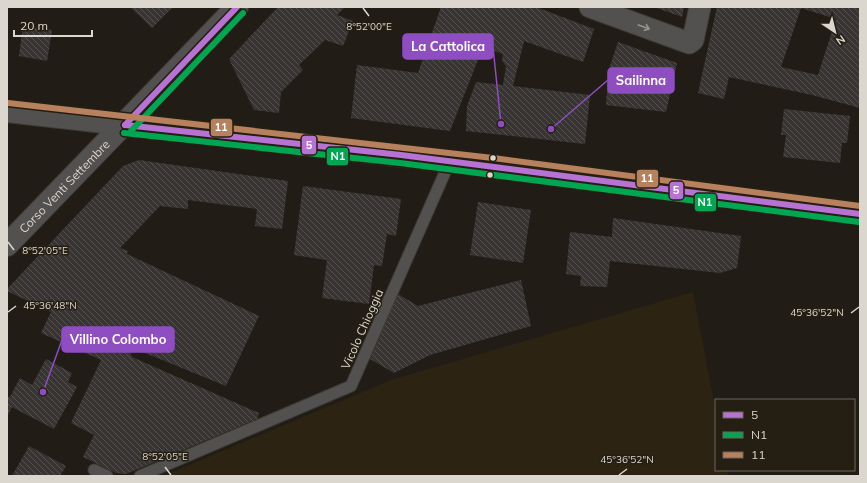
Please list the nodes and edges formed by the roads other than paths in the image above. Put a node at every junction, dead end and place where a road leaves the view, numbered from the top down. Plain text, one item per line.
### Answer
1 (237, 7) edge
2 (590, 7) edge
3 (700, 7) edge
4 (7, 111) edge
5 (125, 125) junction
6 (450, 161) junction
7 (860, 214) edge
8 (7, 245) edge
9 (94, 470) dead end
10 (107, 476) edge
11 (140, 476) edge

1 - 5 street, Corso Venti Settembre
2 -> 3 street
4 - 5 street
5 - 6 street
5 - 8 street, Corso Venti Settembre
6 - 7 street
6 - 11 lane, Vicolo Chioggia
9 - 10 lane

